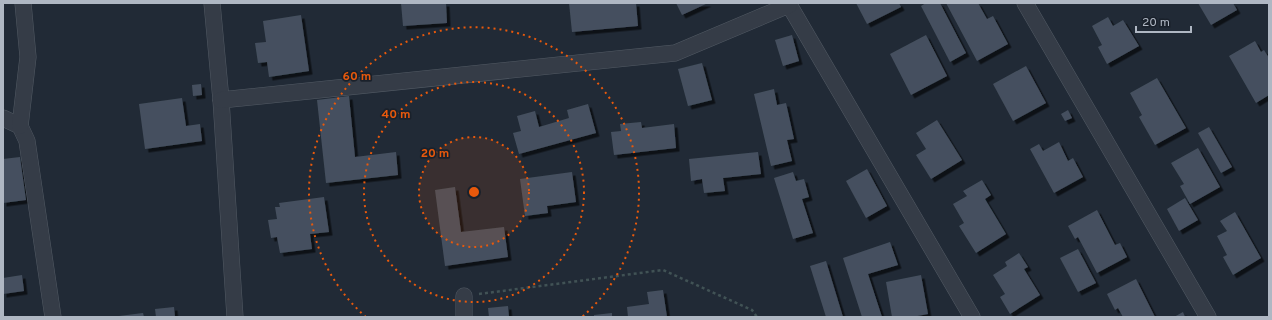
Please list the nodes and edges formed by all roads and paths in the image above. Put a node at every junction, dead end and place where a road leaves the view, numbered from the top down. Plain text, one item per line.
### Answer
1 (23, 3) edge
2 (212, 3) edge
3 (1026, 3) edge
4 (789, 4) edge
5 (220, 100) junction
6 (3, 118) edge
7 (20, 126) junction
8 (464, 296) joint
9 (53, 317) edge
10 (235, 317) edge
11 (464, 317) edge
12 (757, 317) edge
13 (972, 317) edge
14 (1208, 317) edge

1 - 7 street
2 - 5 street
3 - 14 street
4 - 5 street
4 - 13 street
5 - 10 street
6 - 7 street
7 - 9 street
8 - 11 street
8 - 12 path

